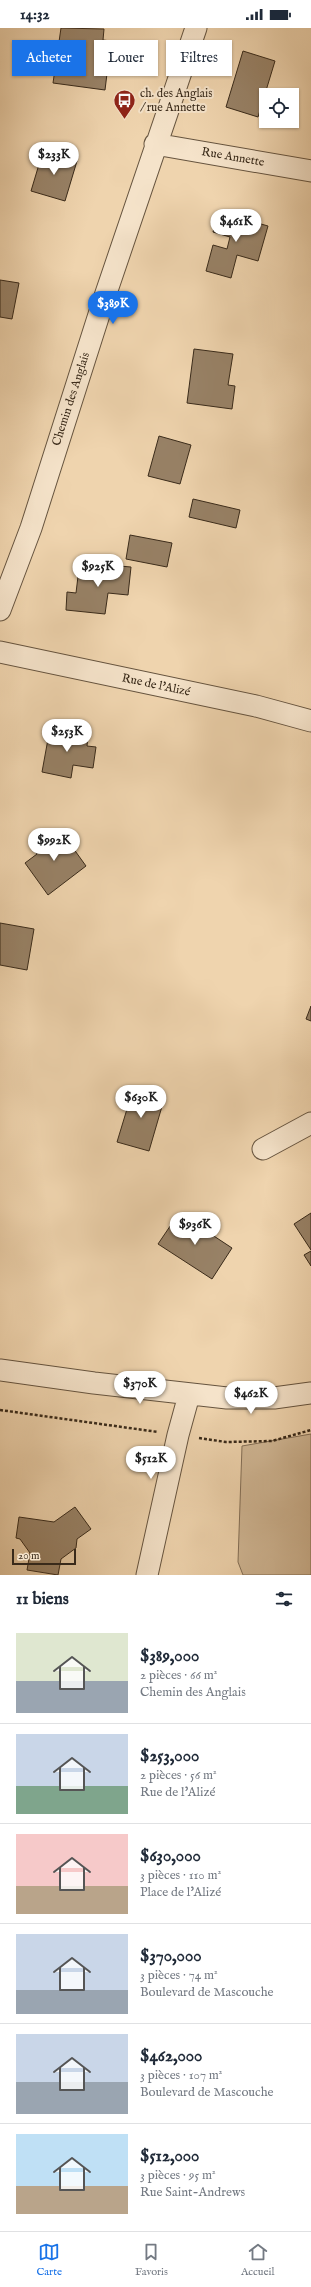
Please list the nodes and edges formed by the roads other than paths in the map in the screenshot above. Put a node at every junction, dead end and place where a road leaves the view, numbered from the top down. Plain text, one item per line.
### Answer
1 (196, 28) edge
2 (155, 144) junction
3 (311, 171) edge
4 (0, 610) edge
5 (0, 652) edge
6 (311, 720) edge
7 (311, 1123) edge
8 (263, 1149) dead end
9 (0, 1370) edge
10 (311, 1393) edge
11 (189, 1395) junction
12 (147, 1575) edge

1 - 2 street, Chemin des Anglais
2 - 3 street, Rue Annette
2 - 4 street, Chemin des Anglais
5 - 6 street, Rue de l'Alizé
7 - 8 street
9 - 11 street
10 - 11 street
11 - 12 street

